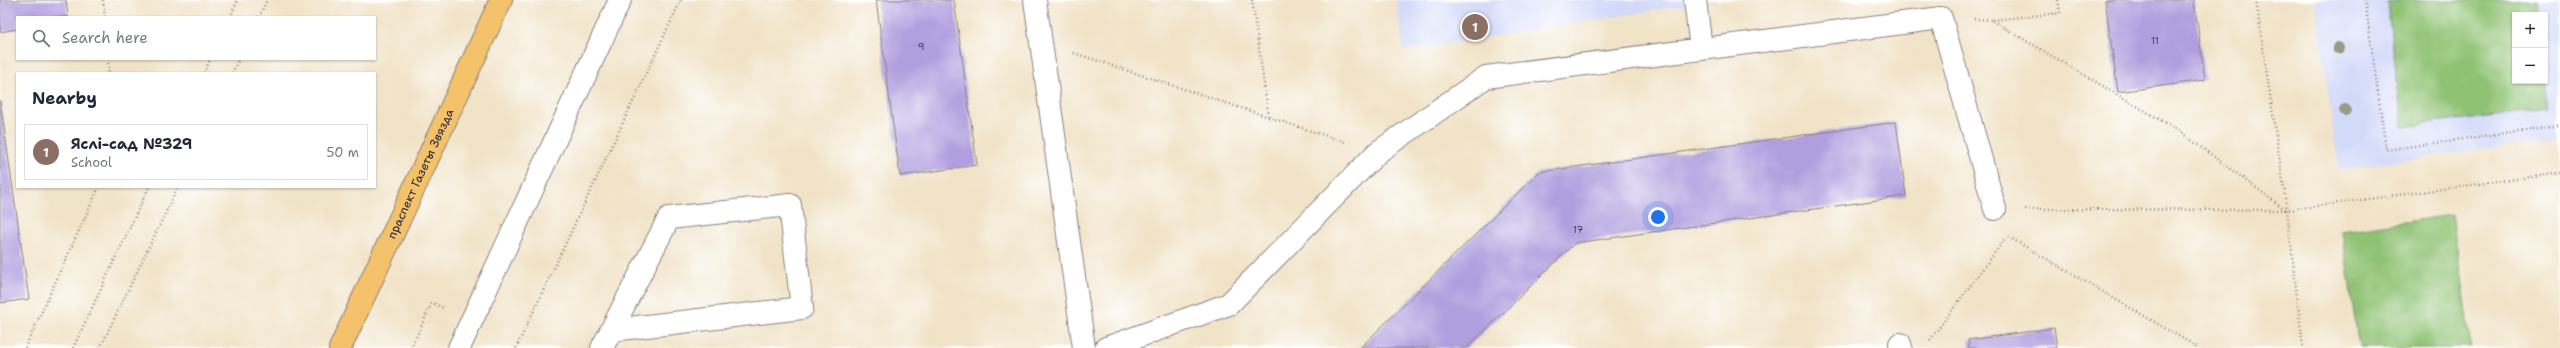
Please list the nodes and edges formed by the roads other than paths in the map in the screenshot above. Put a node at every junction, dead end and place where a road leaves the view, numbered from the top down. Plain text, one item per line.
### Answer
1 (501, 0) edge
2 (620, 0) edge
3 (1035, 0) edge
4 (1695, 0) edge
5 (1701, 48) junction
6 (1995, 209) road end
7 (607, 339) edge
8 (340, 348) edge
9 (458, 348) edge
10 (1084, 348) edge
11 (1106, 348) edge

1 - 8 main road, праспект Газеты Звязда
2 - 9 lane
3 - 10 lane
4 - 5 lane
5 - 6 lane
5 - 11 lane
7 - 7 lane

